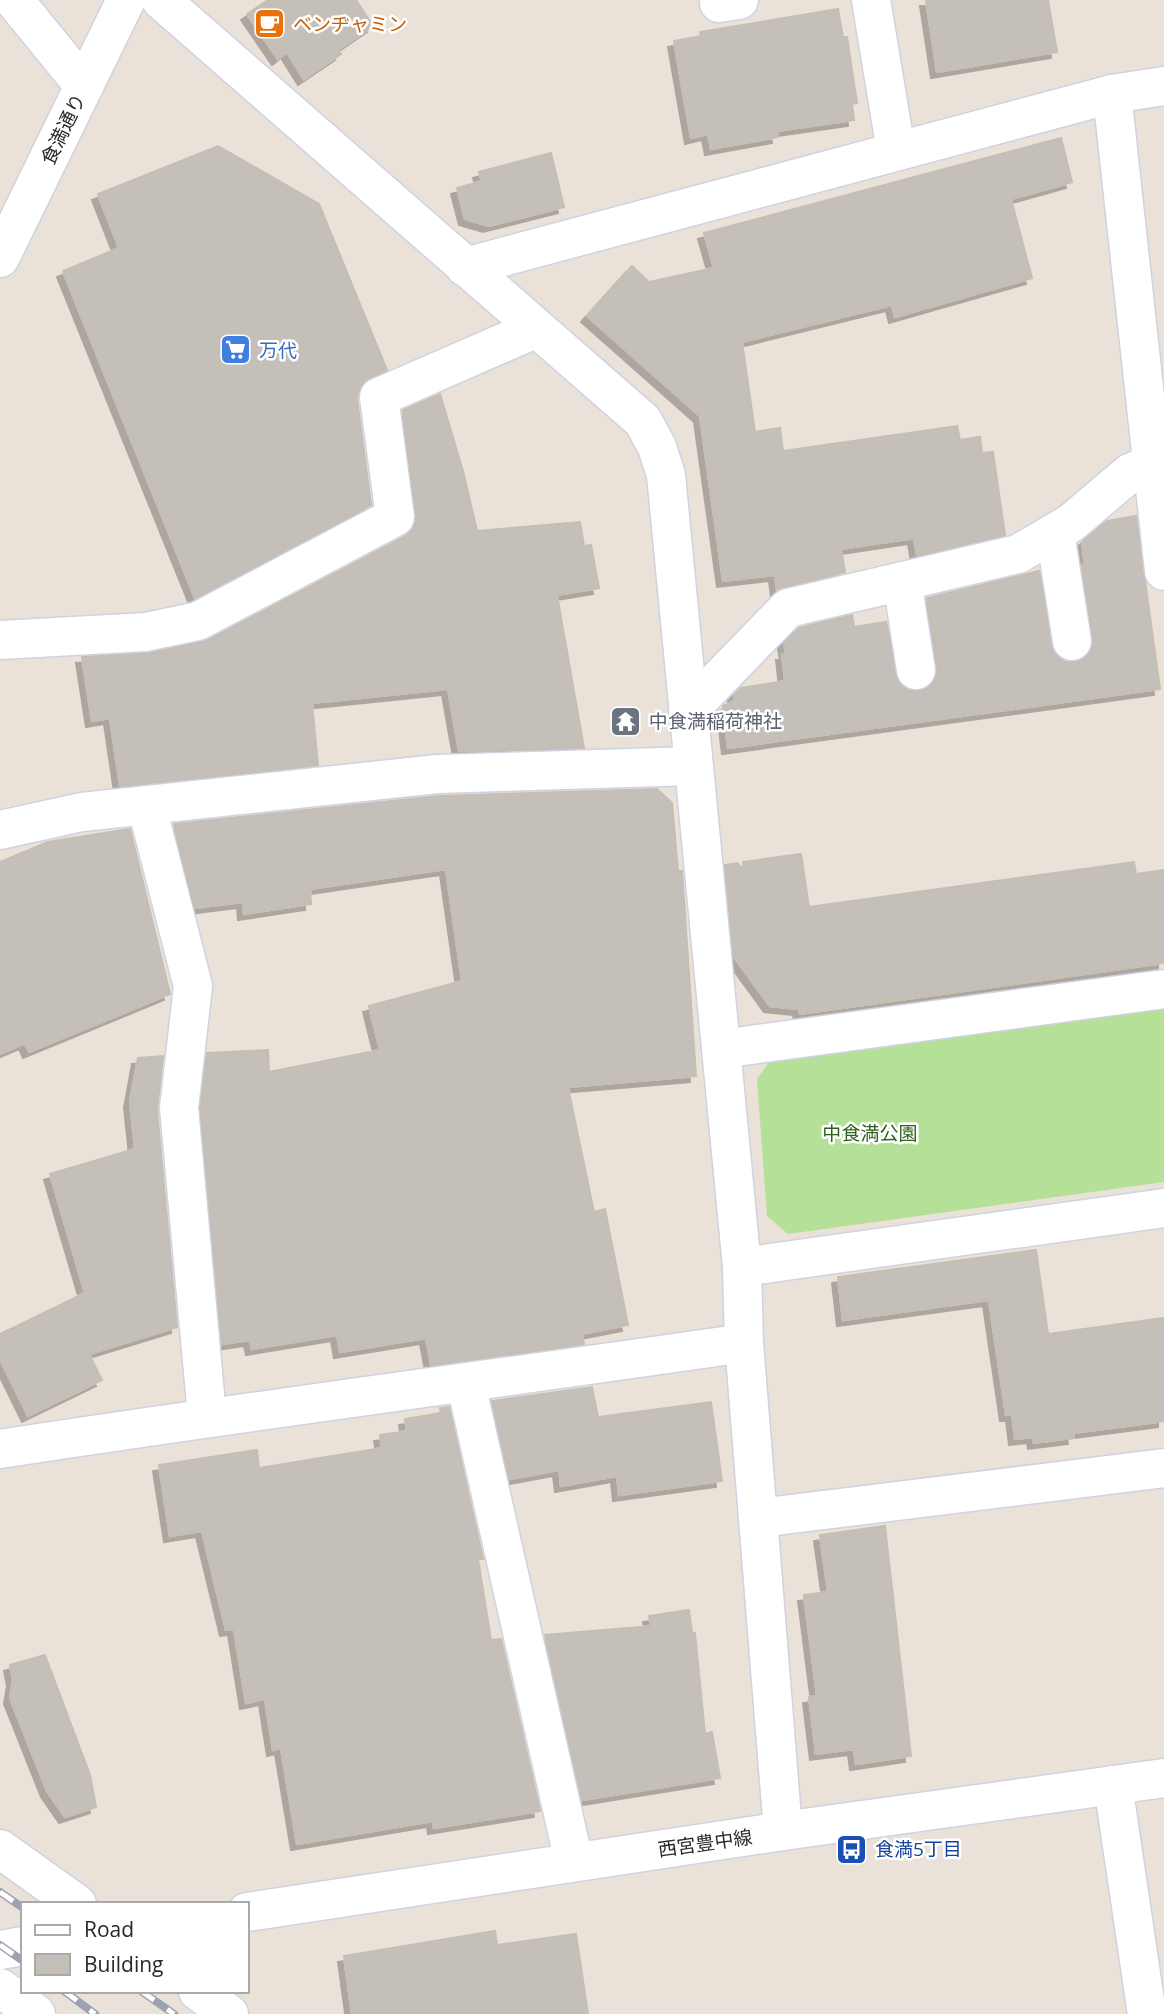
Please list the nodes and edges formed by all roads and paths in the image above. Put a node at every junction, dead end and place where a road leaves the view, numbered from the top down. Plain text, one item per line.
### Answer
1 (14, 0) edge
2 (126, 0) edge
3 (871, 0) edge
4 (177, 4) edge
5 (84, 86) junction
6 (1164, 86) edge
7 (1112, 94) junction
8 (896, 151) junction
9 (0, 258) edge
10 (465, 267) junction
11 (536, 329) junction
12 (1151, 464) junction
13 (1055, 533) junction
14 (1164, 571) edge
15 (902, 581) junction
16 (0, 640) edge
17 (1072, 641) dead end
18 (916, 670) dead end
19 (688, 711) junction
20 (693, 765) junction
21 (147, 807) junction
22 (0, 831) edge
23 (1164, 989) edge
24 (721, 1049) junction
25 (1164, 1208) edge
26 (742, 1267) junction
27 (744, 1343) junction
28 (466, 1384) junction
29 (206, 1416) junction
30 (0, 1449) edge
31 (1164, 1468) edge
32 (760, 1518) junction
33 (1164, 1778) edge
34 (1113, 1785) junction
35 (783, 1831) junction
36 (0, 1849) edge
37 (574, 1862) junction
38 (74, 1902) edge
39 (248, 1912) edge
40 (21, 1946) edge
41 (0, 1950) edge
42 (0, 1988) edge
43 (201, 1993) edge
44 (36, 2014) edge
45 (229, 2014) edge
46 (1147, 2014) edge

1 - 5 street
2 - 5 street, 食満通り
3 - 8 street
4 - 10 street
5 - 9 street, 食満通り
6 - 7 street
7 - 8 street
7 - 12 street
8 - 10 street
10 - 11 street
11 - 16 street
11 - 19 street
12 - 13 street
12 - 14 street
13 - 15 street
13 - 17 street
15 - 18 street
15 - 19 street
19 - 20 street
20 - 21 street
20 - 24 street
21 - 22 street
21 - 29 street
23 - 24 street
24 - 26 street
25 - 26 street
26 - 27 street
27 - 28 street
27 - 32 street
28 - 29 street
28 - 37 street
29 - 30 street
31 - 32 street
32 - 35 street
33 - 34 street, 西宮豊中線
34 - 35 street, 西宮豊中線
34 - 46 street
35 - 37 street, 西宮豊中線
36 - 38 street
37 - 39 street, 西宮豊中線
40 - 41 street
42 - 44 street
43 - 45 street

